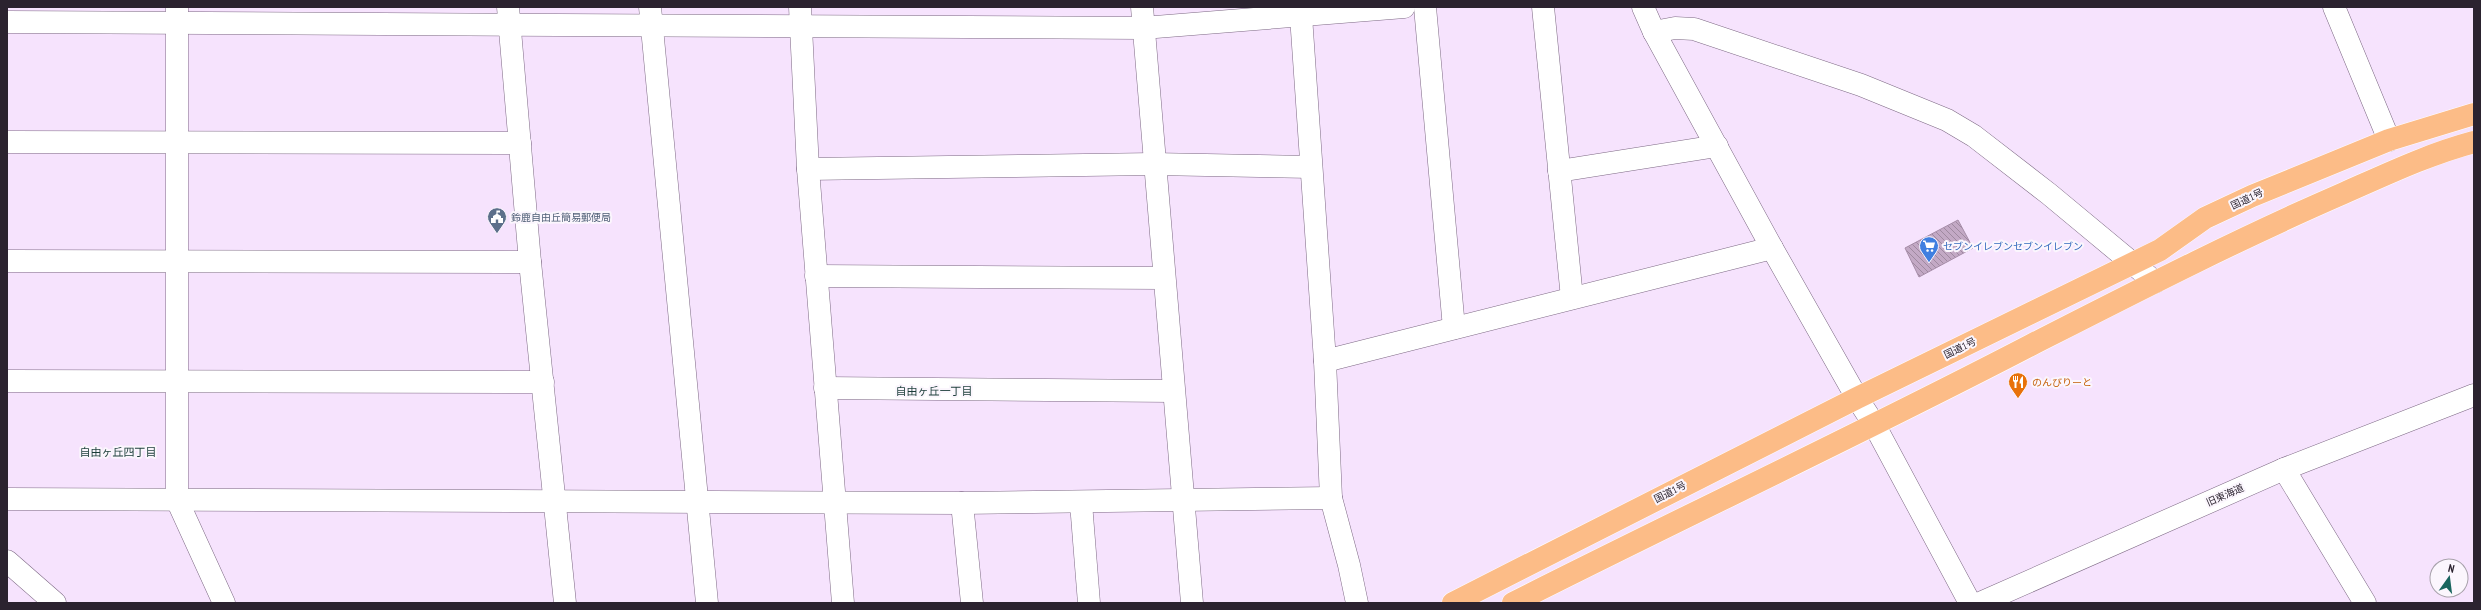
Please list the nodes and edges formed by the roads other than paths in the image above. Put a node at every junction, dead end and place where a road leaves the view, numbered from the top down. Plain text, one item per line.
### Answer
1 (1142, 7) edge
2 (1404, 7) edge
3 (1425, 7) edge
4 (1543, 7) edge
5 (1643, 7) edge
6 (2334, 7) edge
7 (177, 15) edge
8 (1301, 16) junction
9 (508, 17) edge
10 (651, 17) edge
11 (801, 17) edge
12 (7, 22) edge
13 (1143, 28) junction
14 (1654, 32) junction
15 (2474, 114) edge
16 (2389, 140) junction
17 (7, 142) edge
18 (2474, 142) edge
19 (178, 143) junction
20 (520, 143) junction
21 (1717, 146) junction
22 (1153, 164) junction
23 (1311, 166) junction
24 (808, 169) junction
25 (1559, 171) junction
26 (1772, 248) junction
27 (7, 261) edge
28 (176, 261) junction
29 (530, 262) junction
30 (2132, 264) junction
31 (816, 276) junction
32 (1163, 278) junction
33 (2155, 282) junction
34 (1572, 298) junction
35 (1454, 328) junction
36 (1324, 361) junction
37 (7, 381) edge
38 (177, 382) junction
39 (543, 382) junction
40 (825, 388) junction
41 (1173, 391) junction
42 (2474, 395) edge
43 (1857, 398) junction
44 (1875, 426) junction
45 (2284, 469) junction
46 (1331, 498) junction
47 (7, 499) edge
48 (177, 500) junction
49 (1182, 501) junction
50 (697, 502) junction
51 (1081, 502) junction
52 (556, 503) junction
53 (834, 503) junction
54 (962, 503) junction
55 (7, 561) edge
56 (55, 603) edge
57 (224, 603) edge
58 (565, 603) edge
59 (707, 603) edge
60 (843, 603) edge
61 (972, 603) edge
62 (1089, 603) edge
63 (1192, 603) edge
64 (1356, 603) edge
65 (1453, 603) edge
66 (1513, 603) edge
67 (1970, 603) edge
68 (1980, 603) edge
69 (2365, 603) edge

1 - 13 street
2 - 8 street
3 - 35 street
4 - 25 street
5 - 14 street
6 - 16 street
7 - 9 street
7 - 12 street
7 - 19 street
8 - 13 street
8 - 23 street
9 - 10 street
9 - 20 street
10 - 11 street
10 - 50 street
11 - 13 street
11 - 24 street
13 - 22 street
14 - 21 street
14 - 30 street
15 - 16 highway, 国道1号
16 - 30 highway, 国道1号
17 - 19 street
18 - 33 highway
19 - 20 street
19 - 28 street
20 - 29 street
21 - 25 street
21 - 26 street
22 - 23 street
22 - 24 street
22 - 32 street
23 - 36 street
24 - 31 street
25 - 34 street
26 - 34 street
26 - 43 street
27 - 28 street
28 - 29 street
28 - 38 street
29 - 39 street
30 - 33 street
30 - 43 highway, 国道1号
31 - 32 street
31 - 40 street
32 - 41 street
33 - 44 highway
34 - 35 street
35 - 36 street
36 - 46 street
37 - 38 street
38 - 39 street
38 - 48 street
39 - 52 street
40 - 41 street
40 - 53 street
41 - 49 street
42 - 45 street, 旧東海道
43 - 44 street
43 - 65 highway, 国道1号
44 - 66 highway
44 - 67 street
45 - 68 street, 旧東海道
45 - 69 street
46 - 49 street
46 - 64 street
47 - 48 street
48 - 52 street
48 - 57 street
49 - 51 street
49 - 63 street
50 - 52 street
50 - 53 street
50 - 59 street
51 - 54 street
51 - 62 street
52 - 58 street
53 - 54 street
53 - 60 street
54 - 61 street
55 - 56 street

